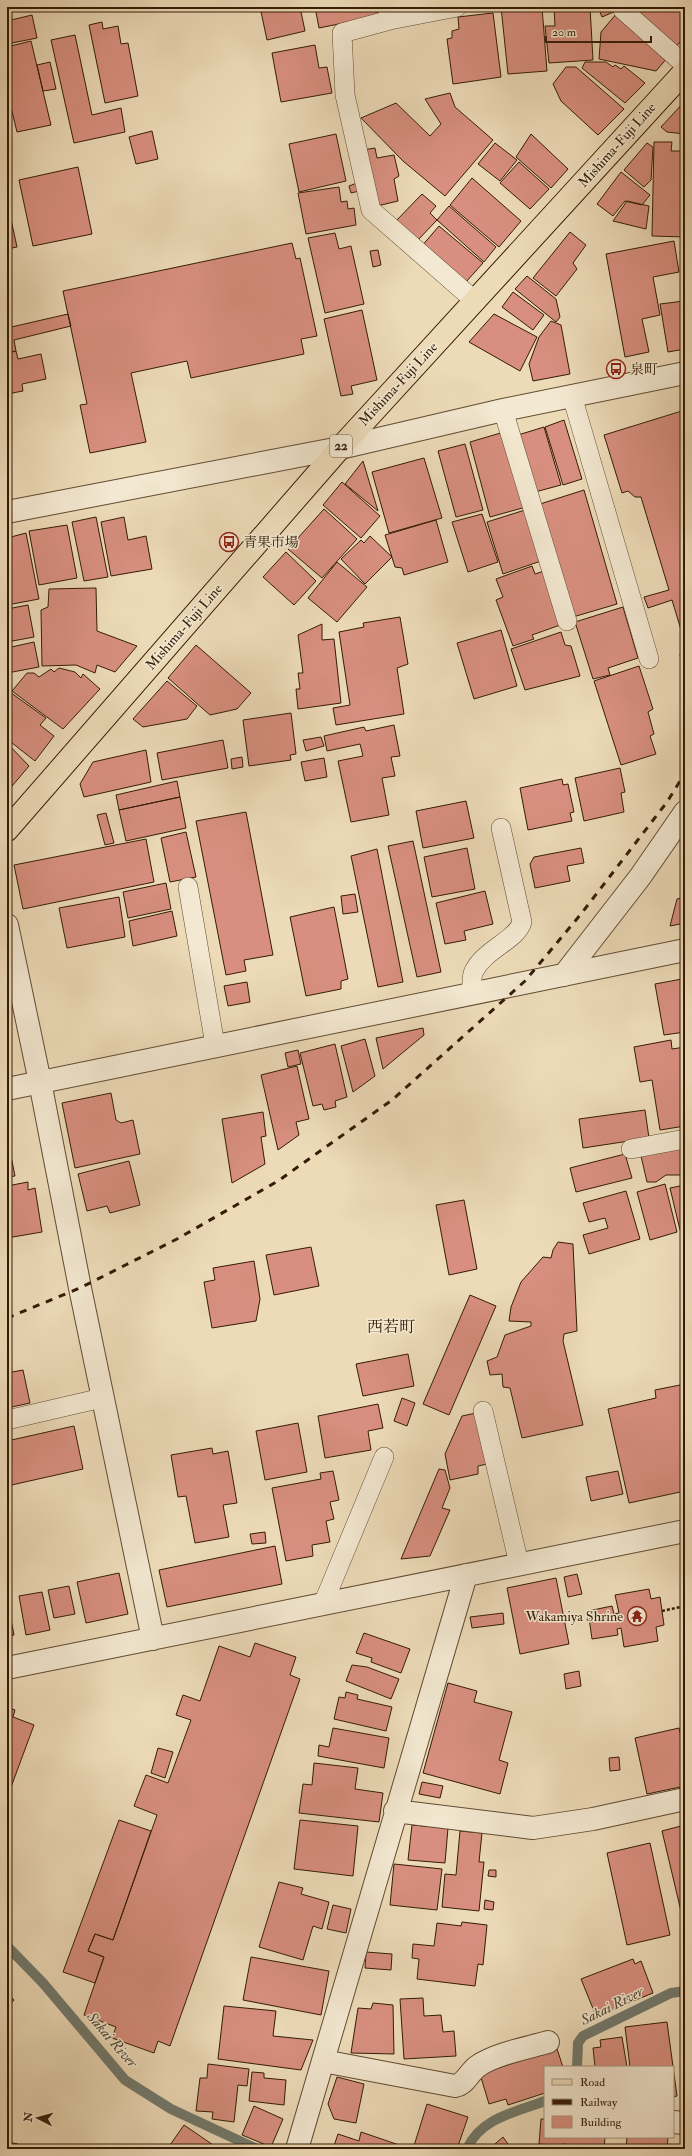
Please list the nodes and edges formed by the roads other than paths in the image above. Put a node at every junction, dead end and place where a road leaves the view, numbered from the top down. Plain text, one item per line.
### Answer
1 (457, 7) edge
2 (623, 7) edge
3 (388, 14) edge
4 (685, 65) edge
5 (685, 71) edge
6 (474, 301) junction
7 (685, 373) edge
8 (572, 396) junction
9 (503, 410) junction
10 (340, 448) junction
11 (7, 512) edge
12 (567, 622) dead end
13 (649, 659) dead end
14 (685, 812) edge
15 (501, 828) dead end
16 (7, 830) edge
17 (188, 887) dead end
18 (7, 925) edge
19 (685, 950) edge
20 (564, 975) junction
21 (472, 993) junction
22 (215, 1045) junction
23 (40, 1082) junction
24 (7, 1089) edge
25 (685, 1139) edge
26 (630, 1149) dead end
27 (102, 1398) junction
28 (483, 1411) dead end
29 (7, 1420) edge
30 (384, 1457) dead end
31 (685, 1531) edge
32 (519, 1564) junction
33 (466, 1575) junction
34 (323, 1604) junction
35 (153, 1639) junction
36 (7, 1668) edge
37 (685, 1799) edge
38 (395, 1811) junction
39 (548, 2042) dead end
40 (323, 2061) junction
41 (674, 2122) edge
42 (685, 2123) edge
43 (297, 2149) edge

1 - 3 lane
2 - 4 lane
3 - 6 lane
5 - 6 main road, Mishima-Fuji Line / 22
6 - 10 main road, Mishima-Fuji Line / 22
7 - 8 street
8 - 9 street
8 - 13 lane
9 - 10 street
9 - 12 lane
10 - 11 street
10 - 16 main road, Mishima-Fuji Line / 22
14 - 20 street
15 - 21 lane
17 - 22 lane
18 - 23 street
19 - 20 street
20 - 21 street
21 - 22 street
22 - 23 street
23 - 24 street
23 - 27 street
25 - 26 lane
27 - 29 lane
27 - 35 street
28 - 32 lane
30 - 34 lane
31 - 32 street
32 - 33 street
33 - 34 street
33 - 38 street
34 - 35 street
35 - 36 street
37 - 38 street
38 - 40 street
39 - 40 street
40 - 43 street
41 - 42 street

